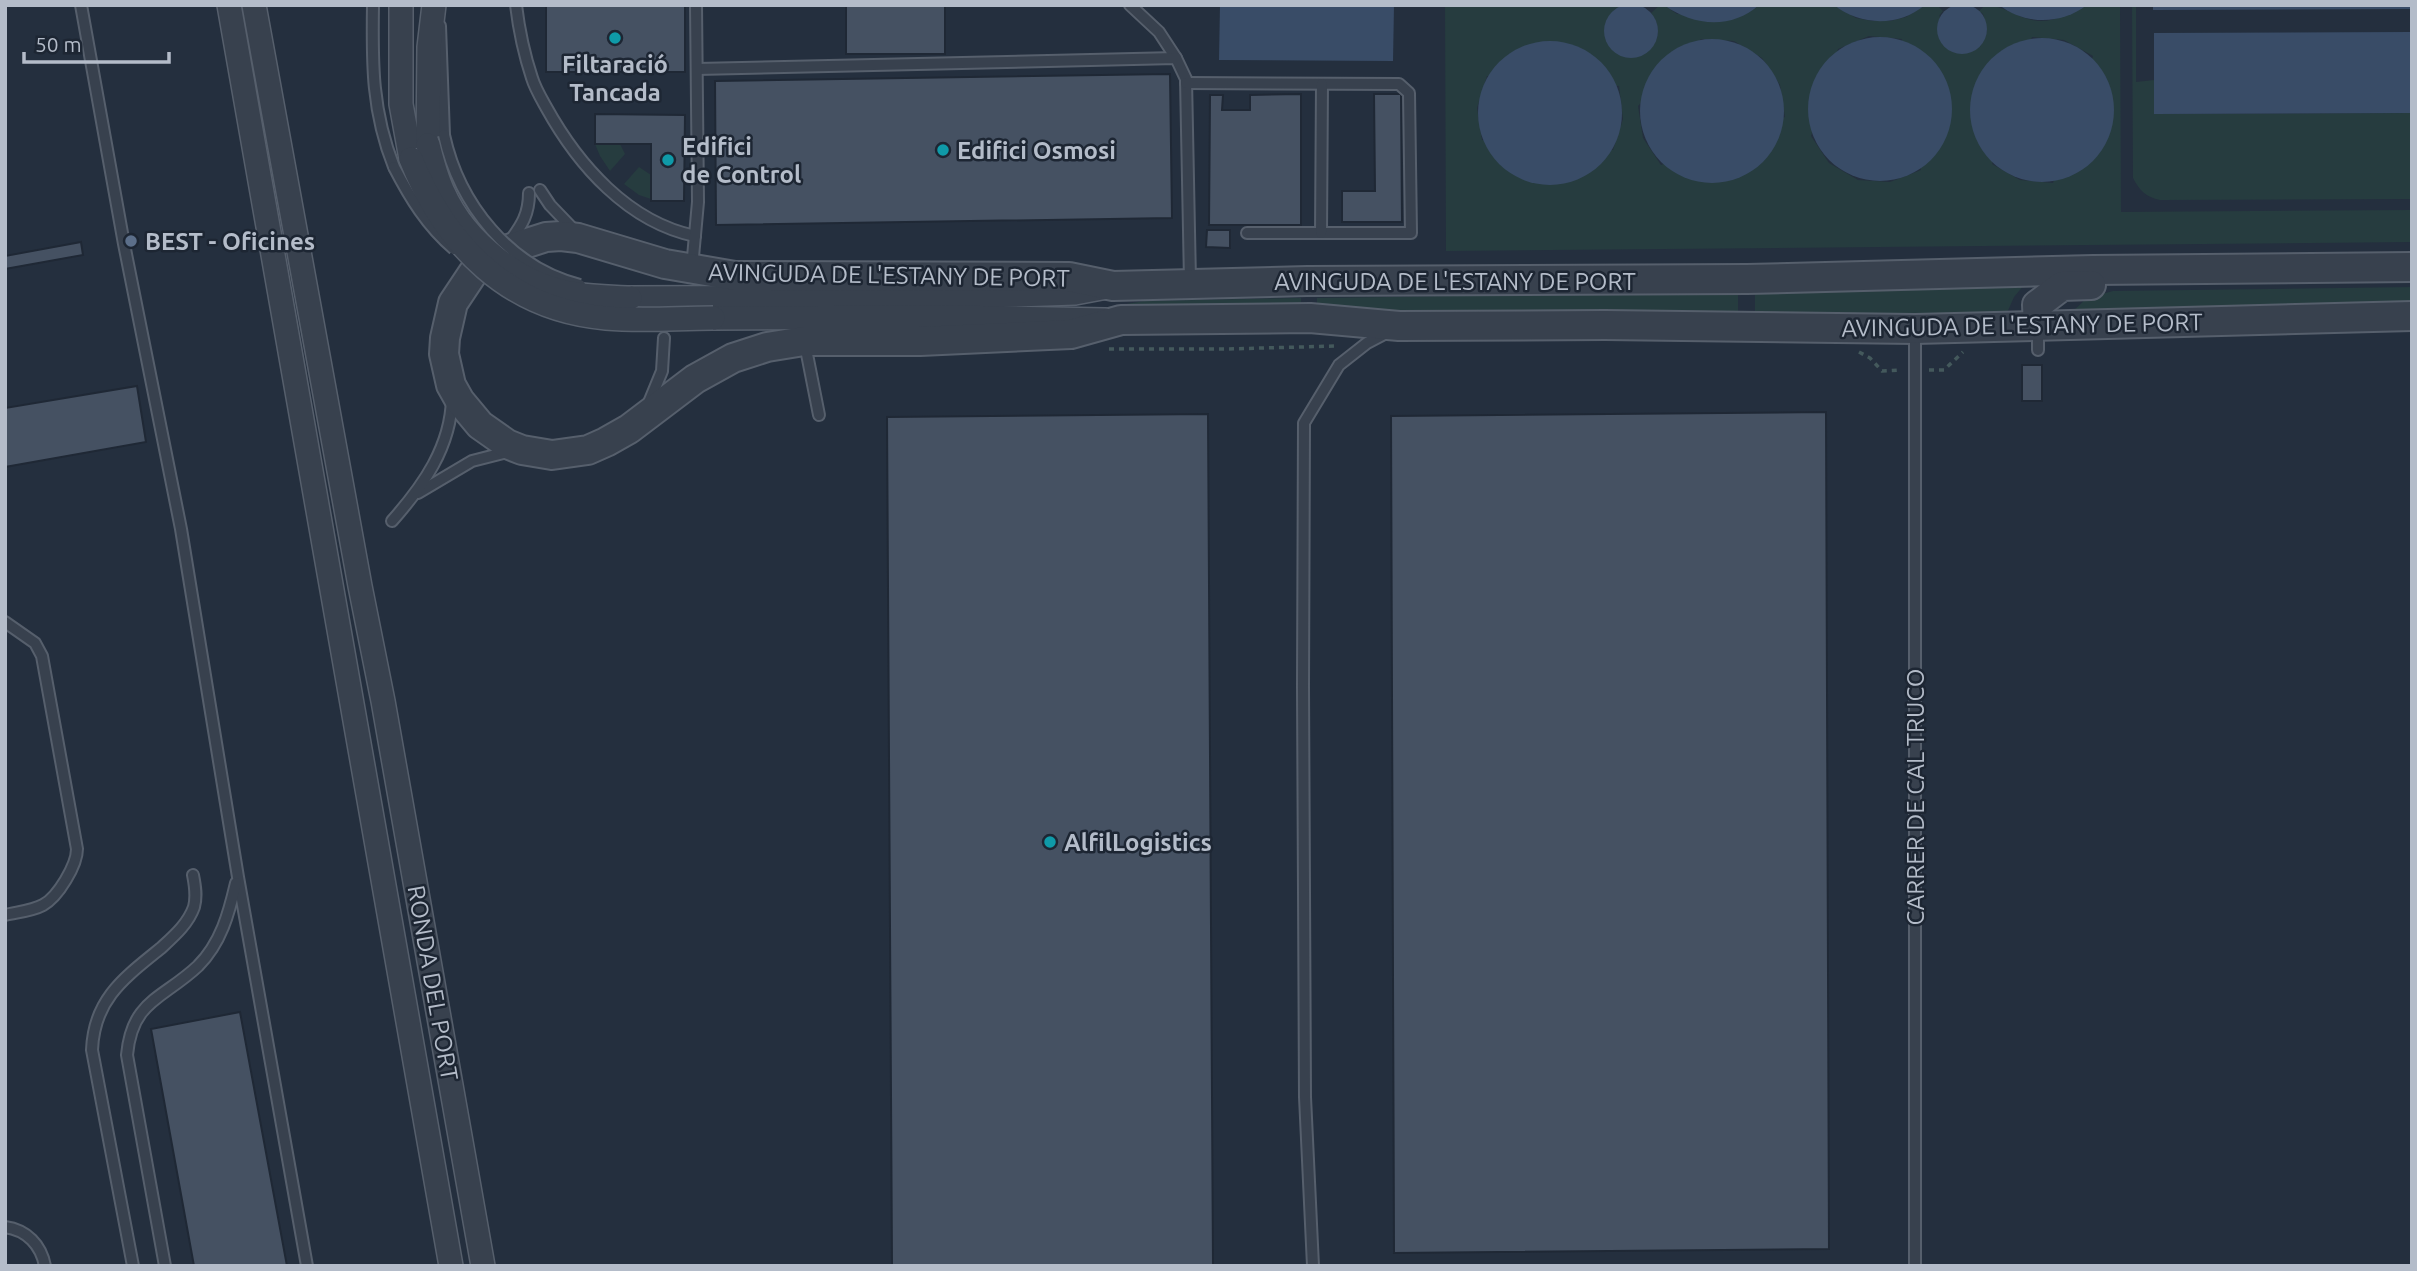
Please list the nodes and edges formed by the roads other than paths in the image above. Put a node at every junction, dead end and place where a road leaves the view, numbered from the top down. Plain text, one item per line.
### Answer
1 (81, 5) edge
2 (229, 5) edge
3 (254, 5) edge
4 (373, 5) edge
5 (401, 5) edge
6 (436, 5) edge
7 (516, 5) edge
8 (696, 5) edge
9 (1130, 5) edge
10 (1176, 58) junction
11 (697, 69) junction
12 (1186, 83) junction
13 (1322, 84) junction
14 (419, 152) junction
15 (1247, 233) dead end
16 (1321, 233) junction
17 (695, 236) junction
18 (595, 242) junction
19 (494, 261) junction
20 (2412, 267) edge
21 (2348, 268) junction
22 (692, 271) junction
23 (1190, 284) junction
24 (1114, 286) junction
25 (711, 308) junction
26 (2412, 316) edge
27 (1121, 320) junction
28 (1399, 326) junction
29 (1915, 329) junction
30 (664, 338) dead end
31 (2038, 338) junction
32 (804, 341) junction
33 (451, 385) junction
34 (819, 415) dead end
35 (629, 429) junction
36 (522, 450) junction
37 (415, 494) junction
38 (392, 521) dead end
39 (5, 622) edge
40 (194, 875) dead end
41 (238, 877) junction
42 (5, 915) edge
43 (5, 1227) edge
44 (45, 1266) edge
45 (133, 1266) edge
46 (165, 1266) edge
47 (307, 1266) edge
48 (451, 1266) edge
49 (483, 1266) edge
50 (1313, 1266) edge
51 (1915, 1266) edge

1 - 41 lane
2 - 48 street
3 - 49 street, RONDA DEL PORT
4 - 14 lane
5 - 14 street
6 - 14 street
7 - 17 lane
8 - 11 lane
9 - 10 lane
10 - 11 lane
10 - 12 lane
11 - 17 lane
12 - 13 lane
12 - 23 lane
13 - 16 lane
13 - 16 lane
14 - 19 street, bridge
14 - 25 street, bridge
15 - 16 lane
17 - 22 lane
18 - 19 street, AVINGUDA DE L'ESTANY DE PORT
18 - 19 lane
18 - 22 street, AVINGUDA DE L'ESTANY DE PORT
19 - 25 street, bridge
19 - 33 street, AVINGUDA DE L'ESTANY DE PORT
20 - 21 street, AVINGUDA DE L'ESTANY DE PORT
21 - 23 street, AVINGUDA DE L'ESTANY DE PORT
21 - 31 street
22 - 24 street, AVINGUDA DE L'ESTANY DE PORT
23 - 24 street, AVINGUDA DE L'ESTANY DE PORT
24 - 25 street
25 - 27 street
26 - 31 street, AVINGUDA DE L'ESTANY DE PORT
27 - 28 street, AVINGUDA DE L'ESTANY DE PORT
27 - 32 street, AVINGUDA DE L'ESTANY DE PORT
28 - 29 street, AVINGUDA DE L'ESTANY DE PORT
28 - 50 lane
29 - 31 street, AVINGUDA DE L'ESTANY DE PORT
29 - 51 lane, CARRER DE CAL TRUCO
30 - 35 lane
32 - 34 lane
32 - 35 street, AVINGUDA DE L'ESTANY DE PORT
33 - 36 street, AVINGUDA DE L'ESTANY DE PORT
33 - 37 lane
35 - 36 street, AVINGUDA DE L'ESTANY DE PORT
36 - 37 lane
37 - 38 lane
39 - 42 lane
40 - 45 lane
41 - 46 lane
41 - 47 lane
43 - 44 lane

